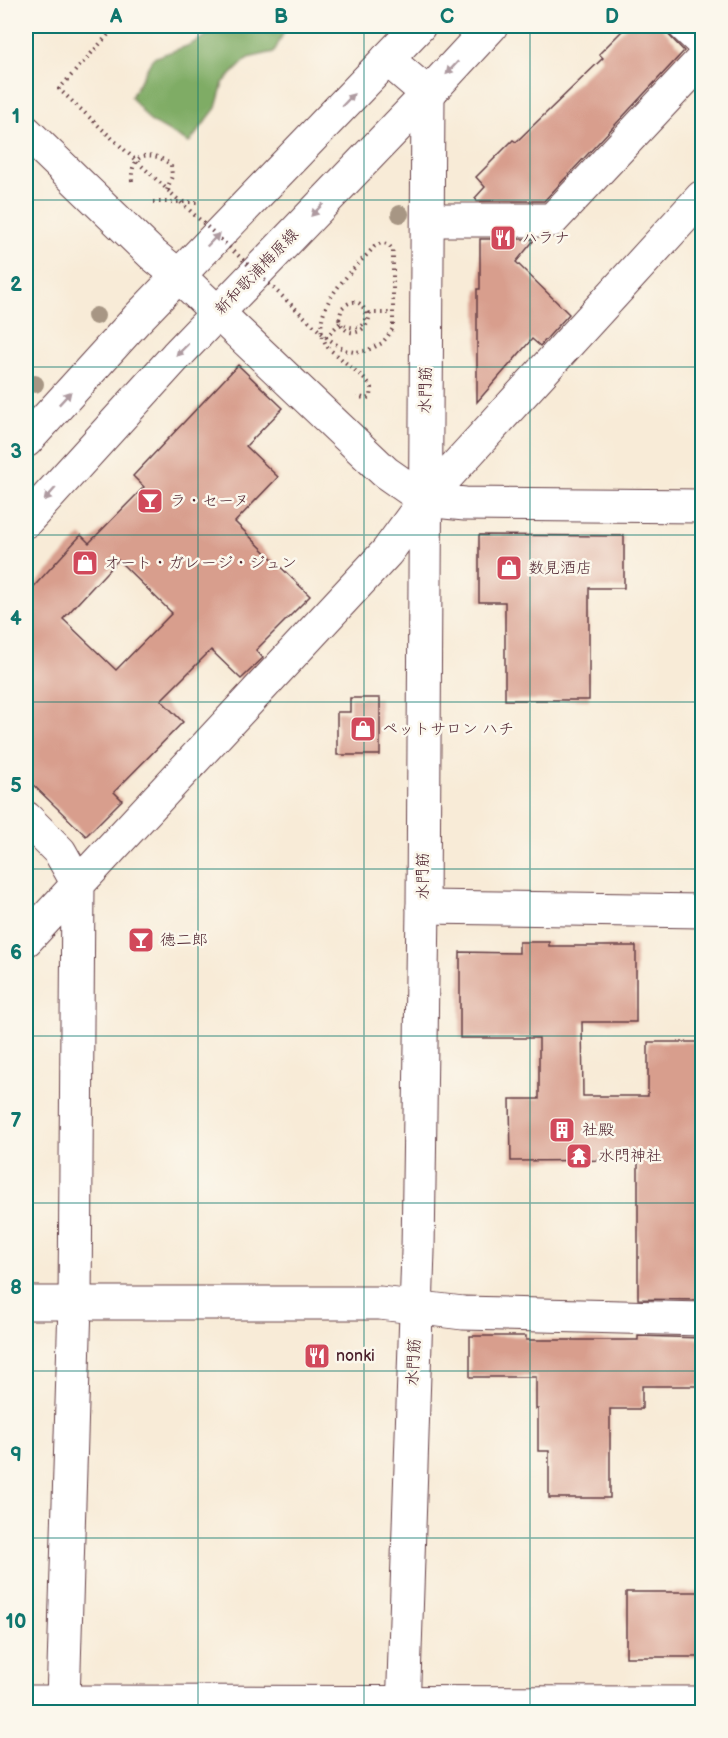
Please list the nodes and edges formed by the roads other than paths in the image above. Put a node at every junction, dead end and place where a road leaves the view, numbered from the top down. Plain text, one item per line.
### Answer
1 (419, 26) edge
2 (491, 26) edge
3 (685, 26) edge
4 (702, 42) edge
5 (387, 59) junction
6 (702, 60) edge
7 (428, 94) junction
8 (26, 132) edge
9 (702, 197) edge
10 (428, 220) junction
11 (179, 276) junction
12 (218, 313) junction
13 (26, 441) edge
14 (425, 500) junction
15 (702, 506) edge
16 (26, 521) edge
17 (26, 818) edge
18 (78, 884) junction
19 (423, 907) junction
20 (702, 910) edge
21 (26, 940) edge
22 (26, 1303) edge
23 (75, 1304) junction
24 (417, 1307) junction
25 (702, 1319) edge
26 (63, 1701) junction
27 (26, 1702) edge
28 (702, 1703) edge
29 (403, 1708) edge

1 - 5 street
2 -> 7 street, 新和歌浦梅原線
3 - 4 street
5 - 7 street
11 -> 5 street
6 - 10 street
7 - 10 street, 水門筋
7 -> 12 street, 新和歌浦梅原線
8 - 11 street
9 - 14 street
10 - 14 street, 水門筋
11 - 12 street
13 -> 11 street
12 - 14 street
12 -> 16 street, 新和歌浦梅原線
14 - 15 street
14 - 18 street
14 - 19 street, 水門筋
17 - 18 street
18 - 21 street
18 - 23 street
19 - 20 street
19 - 24 street, 水門筋
22 - 23 street
23 - 24 street
23 - 26 street
24 - 25 street
24 - 29 street, 水門筋
26 - 27 street
26 - 29 street
28 - 29 street

